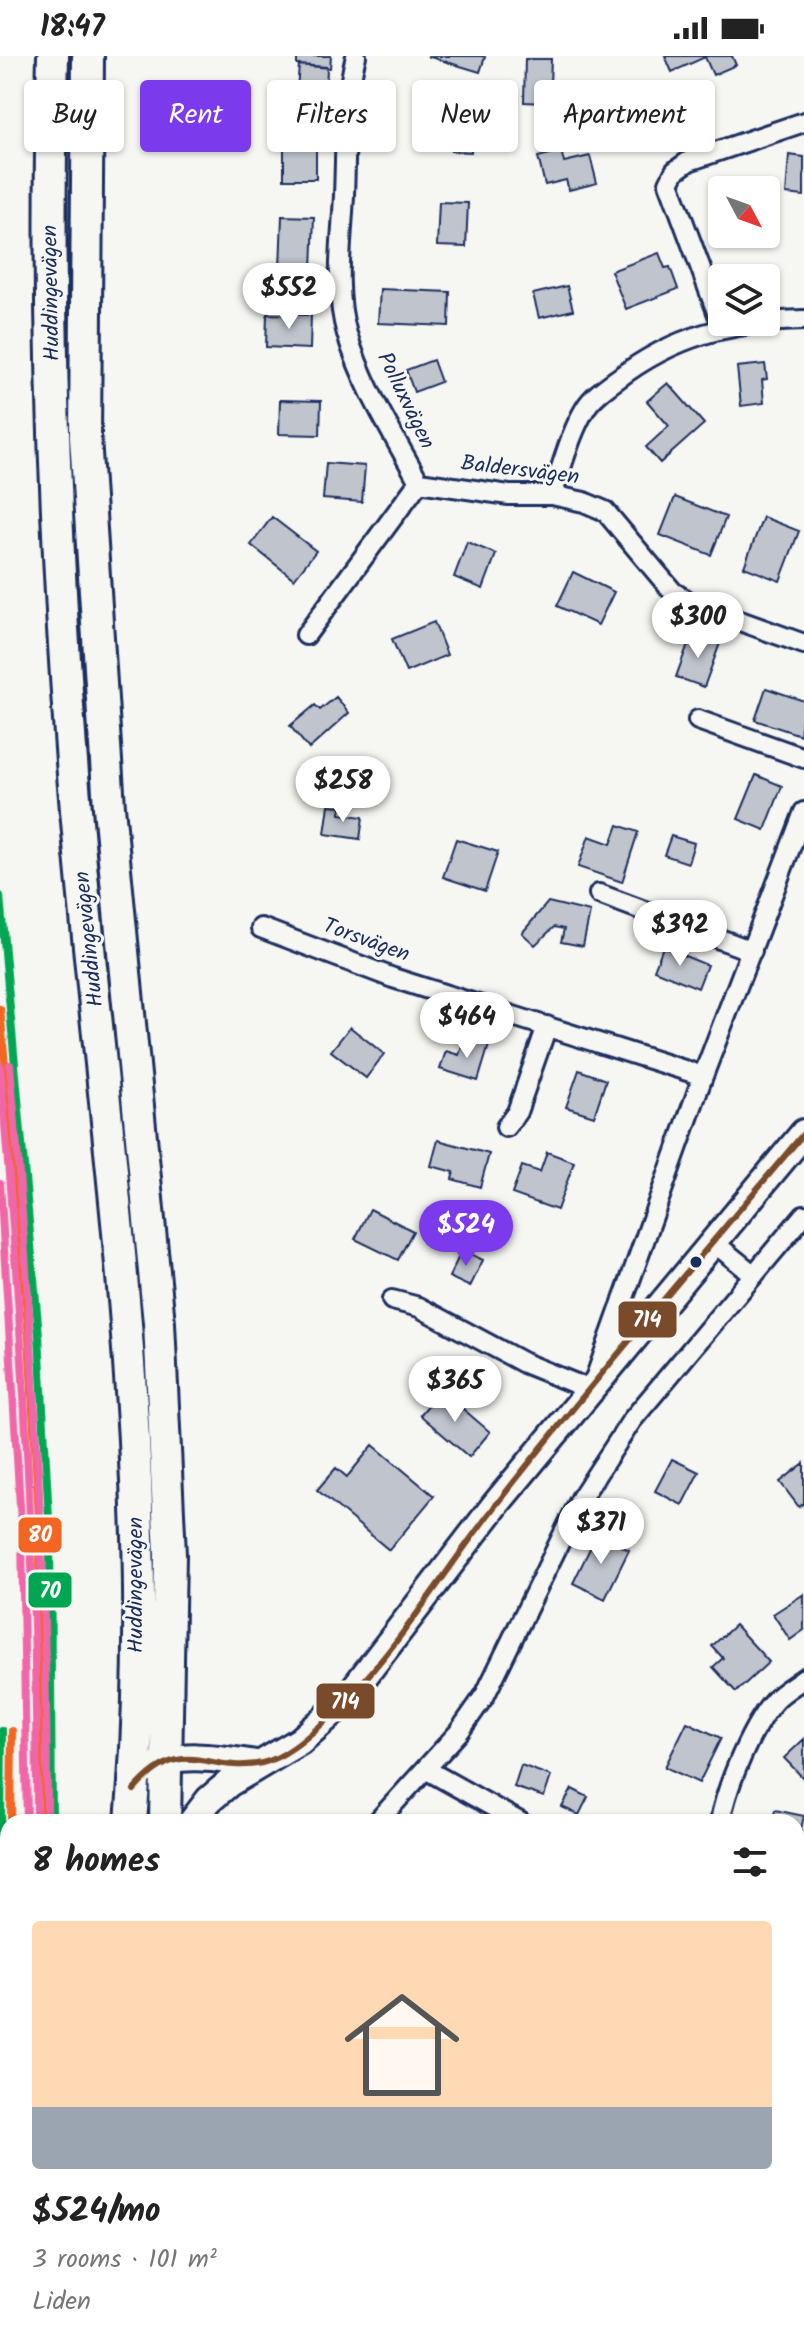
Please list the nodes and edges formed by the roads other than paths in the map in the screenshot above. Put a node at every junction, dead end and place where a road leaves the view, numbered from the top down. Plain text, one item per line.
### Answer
1 (53, 56) edge
2 (88, 56) edge
3 (356, 56) edge
4 (804, 122) edge
5 (708, 288) edge
6 (804, 320) edge
7 (780, 322) edge
8 (708, 333) edge
9 (419, 482) junction
10 (552, 495) junction
11 (306, 635) dead end
12 (804, 644) edge
13 (698, 720) dead end
14 (804, 758) edge
15 (804, 812) edge
16 (599, 894) dead end
17 (261, 928) dead end
18 (752, 951) junction
19 (547, 1026) junction
20 (703, 1076) junction
21 (506, 1127) dead end
22 (804, 1133) edge
23 (804, 1215) edge
24 (713, 1242) junction
25 (754, 1275) junction
26 (392, 1300) dead end
27 (591, 1390) junction
28 (804, 1678) edge
29 (168, 1761) junction
30 (256, 1764) junction
31 (427, 1770) junction
32 (134, 1790) junction
33 (132, 1814) edge
34 (165, 1814) edge
35 (198, 1814) edge
36 (385, 1814) edge
37 (506, 1814) edge
38 (721, 1814) edge

1 - 32 main road, Huddingevägen
2 - 29 main road, Huddingevägen
3 - 9 street, Polluxvägen
4 - 5 street
6 - 7 street
8 - 10 street
9 - 10 street, Baldersvägen
9 - 11 street
10 - 12 street, Baldersvägen
13 - 14 street
15 - 18 street
16 - 18 street
17 - 19 street, Torsvägen
18 - 20 street
19 - 20 street, Torsvägen
19 - 21 street
20 - 27 street
22 - 24 main road
23 - 25 street
24 - 25 street
24 - 27 main road
25 - 31 street
26 - 27 street
27 - 30 main road
28 - 38 street
29 - 30 main road
29 - 32 main road
29 - 34 main road, Huddingevägen
30 - 35 main road
31 - 36 street
31 - 37 street
32 - 33 main road, Huddingevägen

